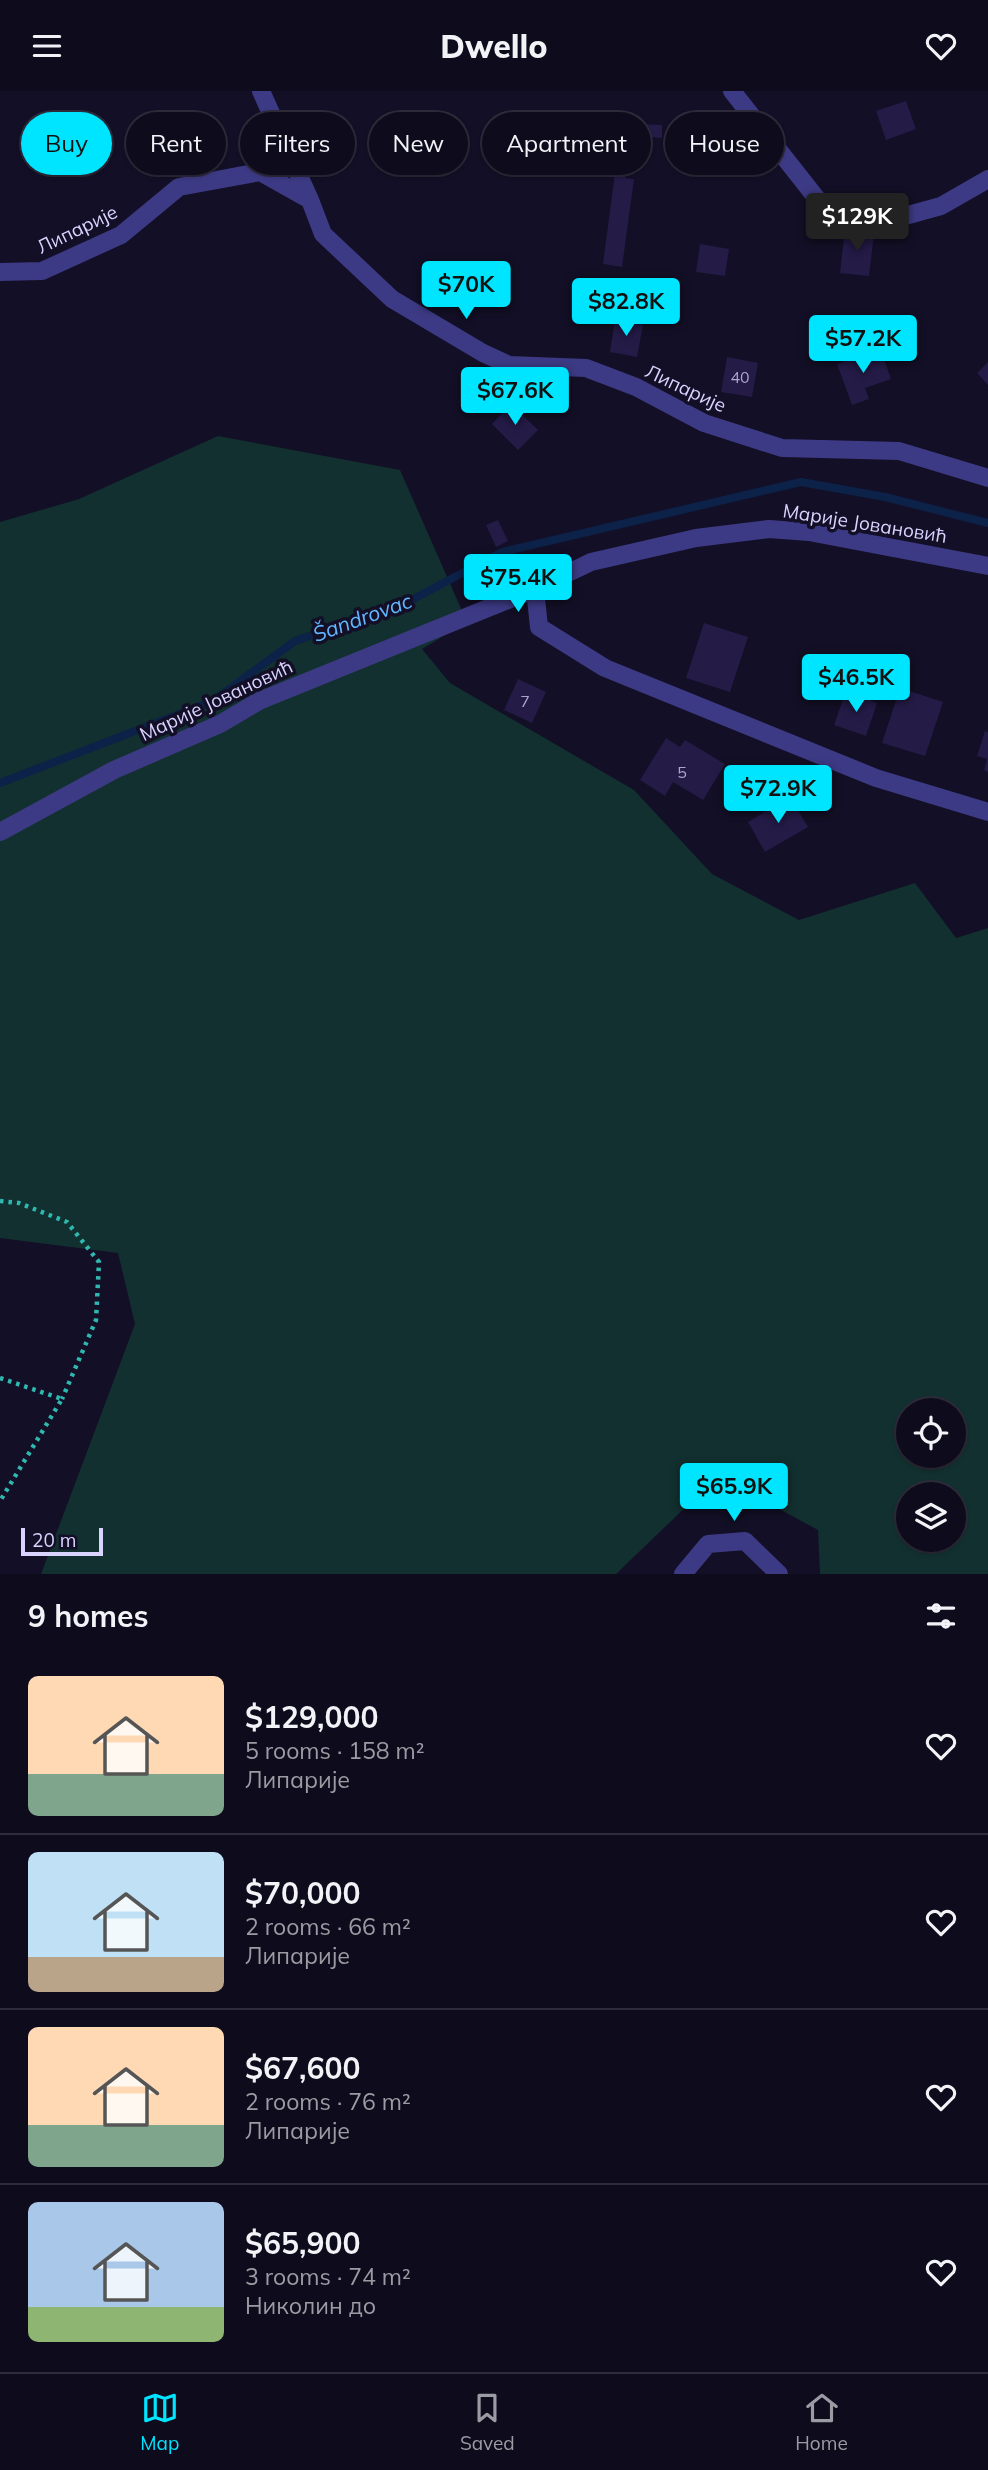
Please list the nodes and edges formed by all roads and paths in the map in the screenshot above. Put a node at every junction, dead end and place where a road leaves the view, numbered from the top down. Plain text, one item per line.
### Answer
1 (261, 91) edge
2 (732, 91) edge
3 (988, 179) edge
4 (310, 200) junction
5 (0, 272) edge
6 (988, 478) edge
7 (988, 566) edge
8 (535, 590) junction
9 (988, 812) edge
10 (0, 832) edge
11 (0, 1201) edge
12 (0, 1378) edge
13 (62, 1399) junction
14 (0, 1501) edge
15 (683, 1574) edge
16 (779, 1574) edge

1 - 4 street
2 - 3 street
4 - 5 street, Липарије
4 - 6 street, Липарије
7 - 8 street, Марије Јовановић
8 - 9 street
8 - 10 street, Марије Јовановић
11 - 13 path
12 - 13 path
13 - 14 path
15 - 16 street

